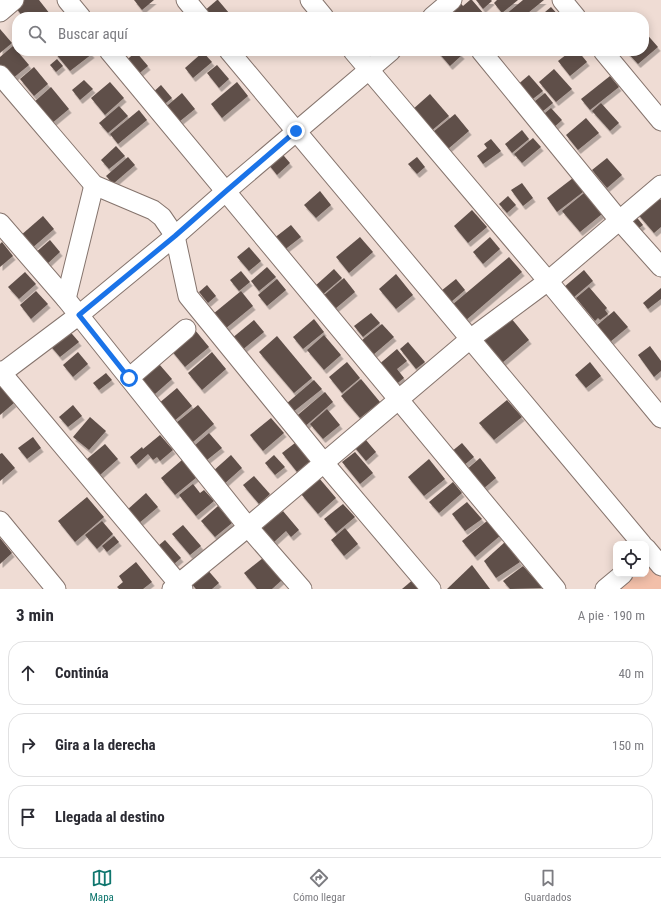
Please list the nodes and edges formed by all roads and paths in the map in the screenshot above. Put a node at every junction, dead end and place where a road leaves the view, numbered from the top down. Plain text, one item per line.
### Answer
1 (14, 0) edge
2 (67, 0) edge
3 (186, 0) edge
4 (310, 0) edge
5 (562, 0) edge
6 (0, 12) edge
7 (77, 12) edge
8 (196, 12) edge
9 (320, 12) edge
10 (572, 12) edge
11 (113, 56) edge
12 (233, 56) edge
13 (357, 56) edge
14 (385, 56) edge
15 (485, 56) edge
16 (608, 56) edge
17 (369, 70) junction
18 (0, 75) edge
19 (661, 121) edge
20 (296, 131) junction
21 (661, 184) edge
22 (94, 185) junction
23 (225, 192) junction
24 (619, 220) junction
25 (0, 224) edge
26 (175, 236) junction
27 (661, 267) edge
28 (548, 281) junction
29 (66, 299) junction
30 (79, 315) junction
31 (186, 329) dead end
32 (470, 339) junction
33 (1, 372) edge
34 (129, 378) junction
35 (399, 399) junction
36 (661, 418) edge
37 (324, 464) junction
38 (0, 521) edge
39 (248, 527) junction
40 (651, 551) edge
41 (619, 577) edge
42 (178, 587) edge
43 (56, 589) edge
44 (302, 589) edge
45 (431, 589) edge
46 (556, 589) edge
47 (605, 589) edge

1 - 6 street
2 - 7 street
3 - 8 street
4 - 9 street
5 - 10 street
11 - 23 street
12 - 20 street
13 - 17 street
14 - 17 street
15 - 24 street
16 - 19 street
17 - 20 street
17 - 28 street
18 - 22 street
20 - 23 street
20 - 32 street
21 - 24 street
22 - 26 street
22 - 29 street
23 - 26 street
23 - 35 street
24 - 27 street
24 - 28 street
25 - 29 street
26 - 30 street
26 - 37 street
28 - 32 street
28 - 36 street
29 - 30 street
30 - 33 street
30 - 34 street
31 - 34 street
32 - 35 street
32 - 40 street
33 - 42 street
34 - 39 street
35 - 37 street
35 - 46 street
37 - 39 street
37 - 45 street
38 - 43 street
39 - 42 street
39 - 44 street
41 - 47 street

